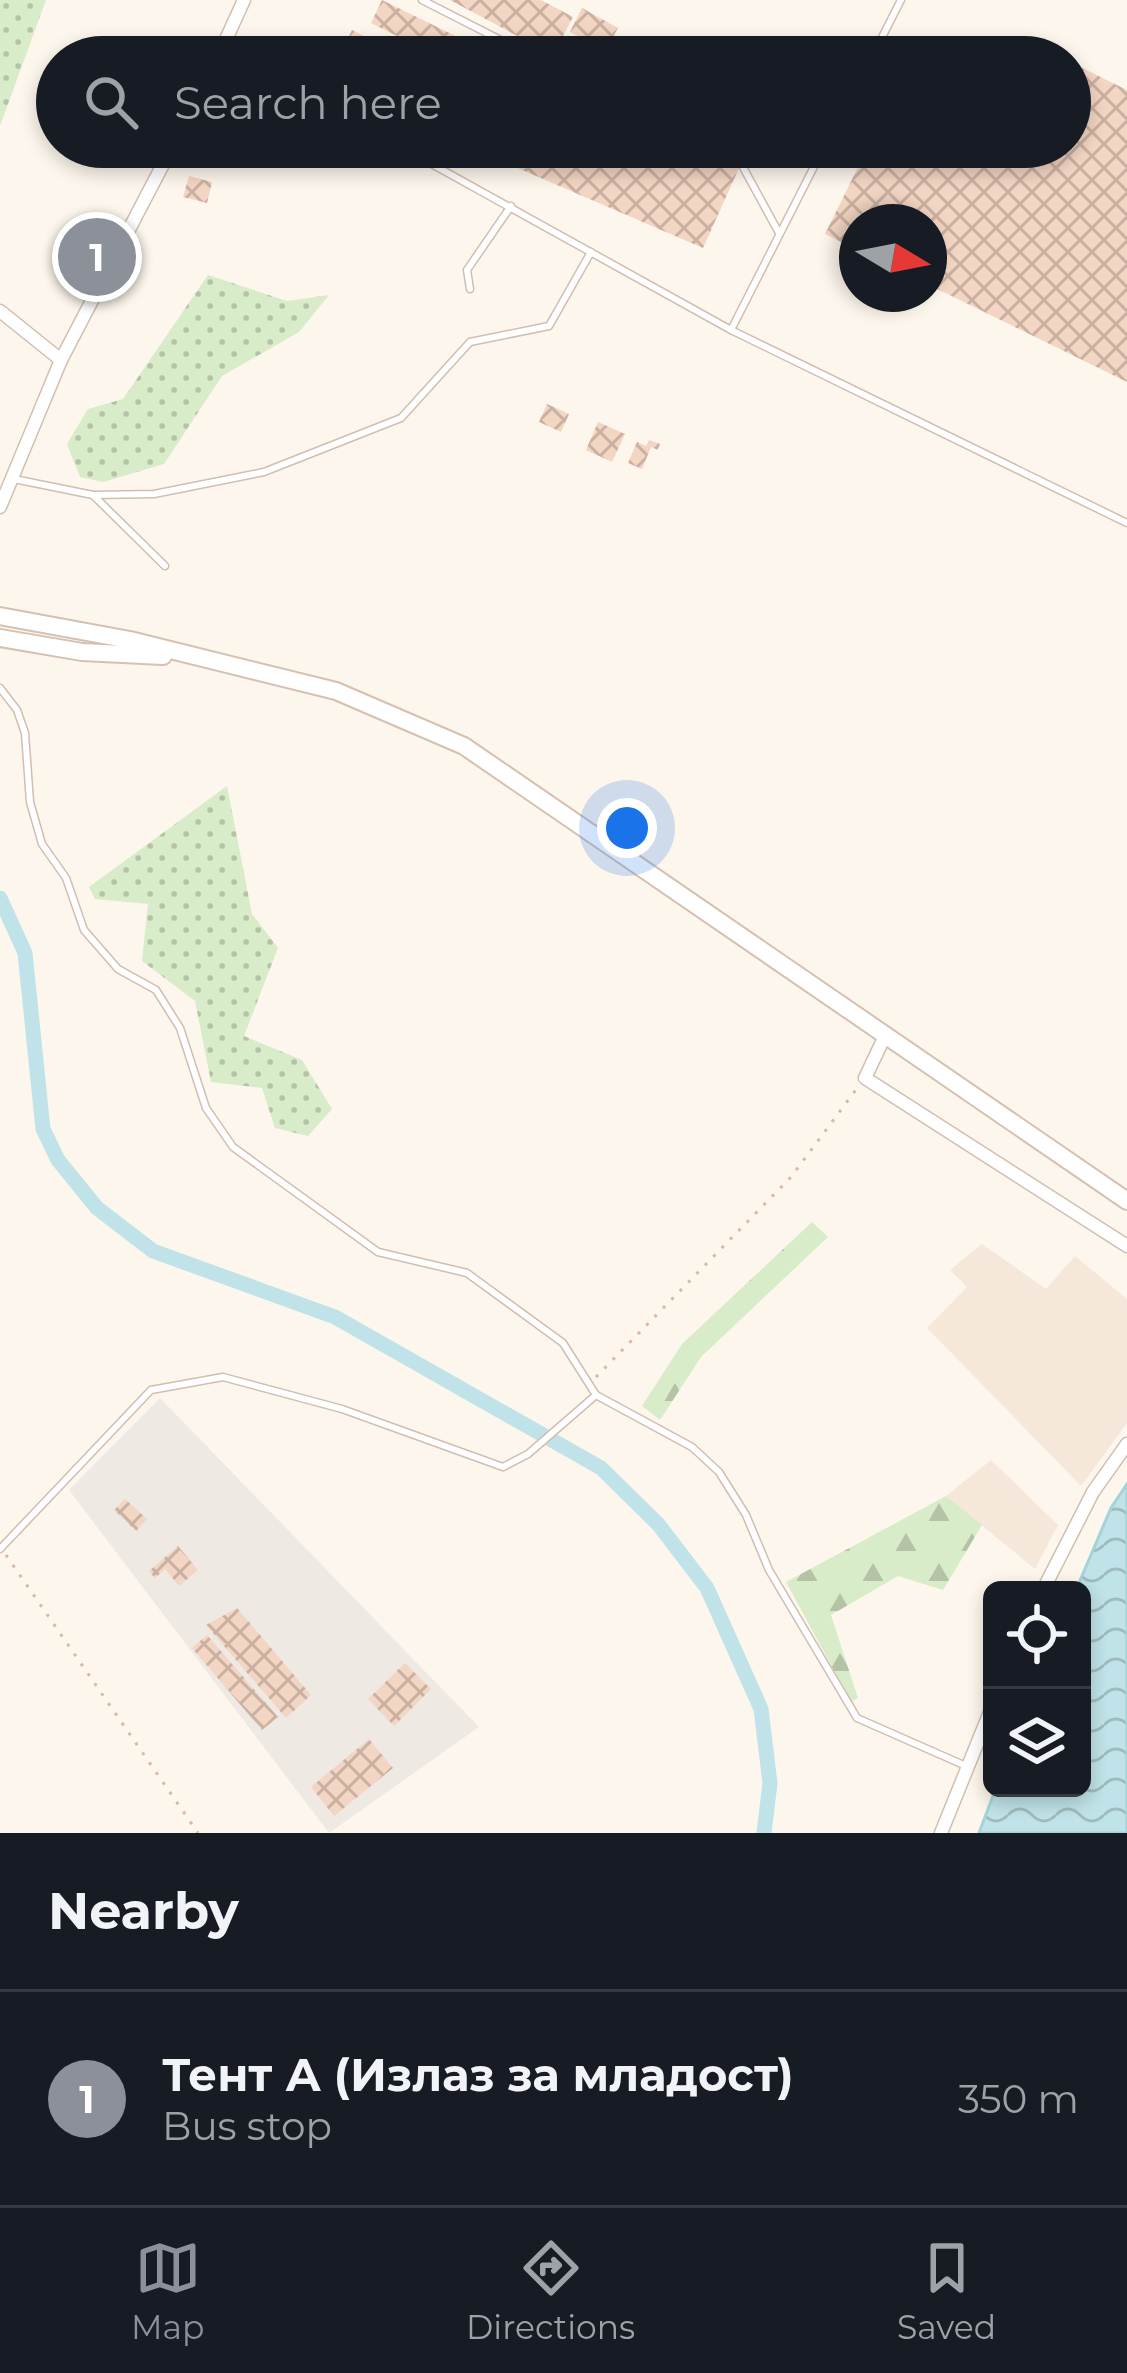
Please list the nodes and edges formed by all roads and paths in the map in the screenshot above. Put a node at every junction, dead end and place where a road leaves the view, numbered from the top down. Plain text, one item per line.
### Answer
1 (244, 0) edge
2 (422, 0) edge
3 (901, 0) edge
4 (228, 36) edge
5 (493, 36) edge
6 (883, 36) edge
7 (161, 168) edge
8 (440, 168) edge
9 (743, 168) edge
10 (813, 168) edge
11 (511, 206) junction
12 (779, 233) junction
13 (591, 252) junction
14 (470, 289) dead end
15 (0, 311) edge
16 (731, 330) junction
17 (61, 360) junction
18 (10, 478) junction
19 (92, 495) junction
20 (0, 506) edge
21 (1127, 523) edge
22 (165, 566) dead end
23 (0, 616) edge
24 (0, 638) edge
25 (188, 657) junction
26 (0, 688) edge
27 (884, 1038) junction
28 (865, 1078) junction
29 (1127, 1201) edge
30 (1127, 1246) edge
31 (591, 1383) junction
32 (596, 1395) junction
33 (1127, 1444) edge
34 (1, 1549) edge
35 (1047, 1581) edge
36 (983, 1727) edge
37 (966, 1766) junction
38 (199, 1833) edge
39 (941, 1833) edge

1 - 4 street
2 - 5 lane
3 - 6 lane
7 - 17 street
8 - 11 lane
9 - 12 lane
10 - 12 lane
11 - 13 lane
11 - 14 lane
12 - 16 lane
13 - 16 lane
13 - 19 lane
15 - 17 street
16 - 21 lane
17 - 18 street
18 - 19 lane
18 - 20 street
19 - 22 lane
23 - 25 main road
24 - 25 main road
25 - 27 main road
26 - 31 lane
27 - 28 street
27 - 29 main road
28 - 30 street
28 - 31 path
31 - 32 lane
32 - 34 lane
32 - 37 lane
33 - 35 street
34 - 38 path
36 - 37 street
37 - 39 street

